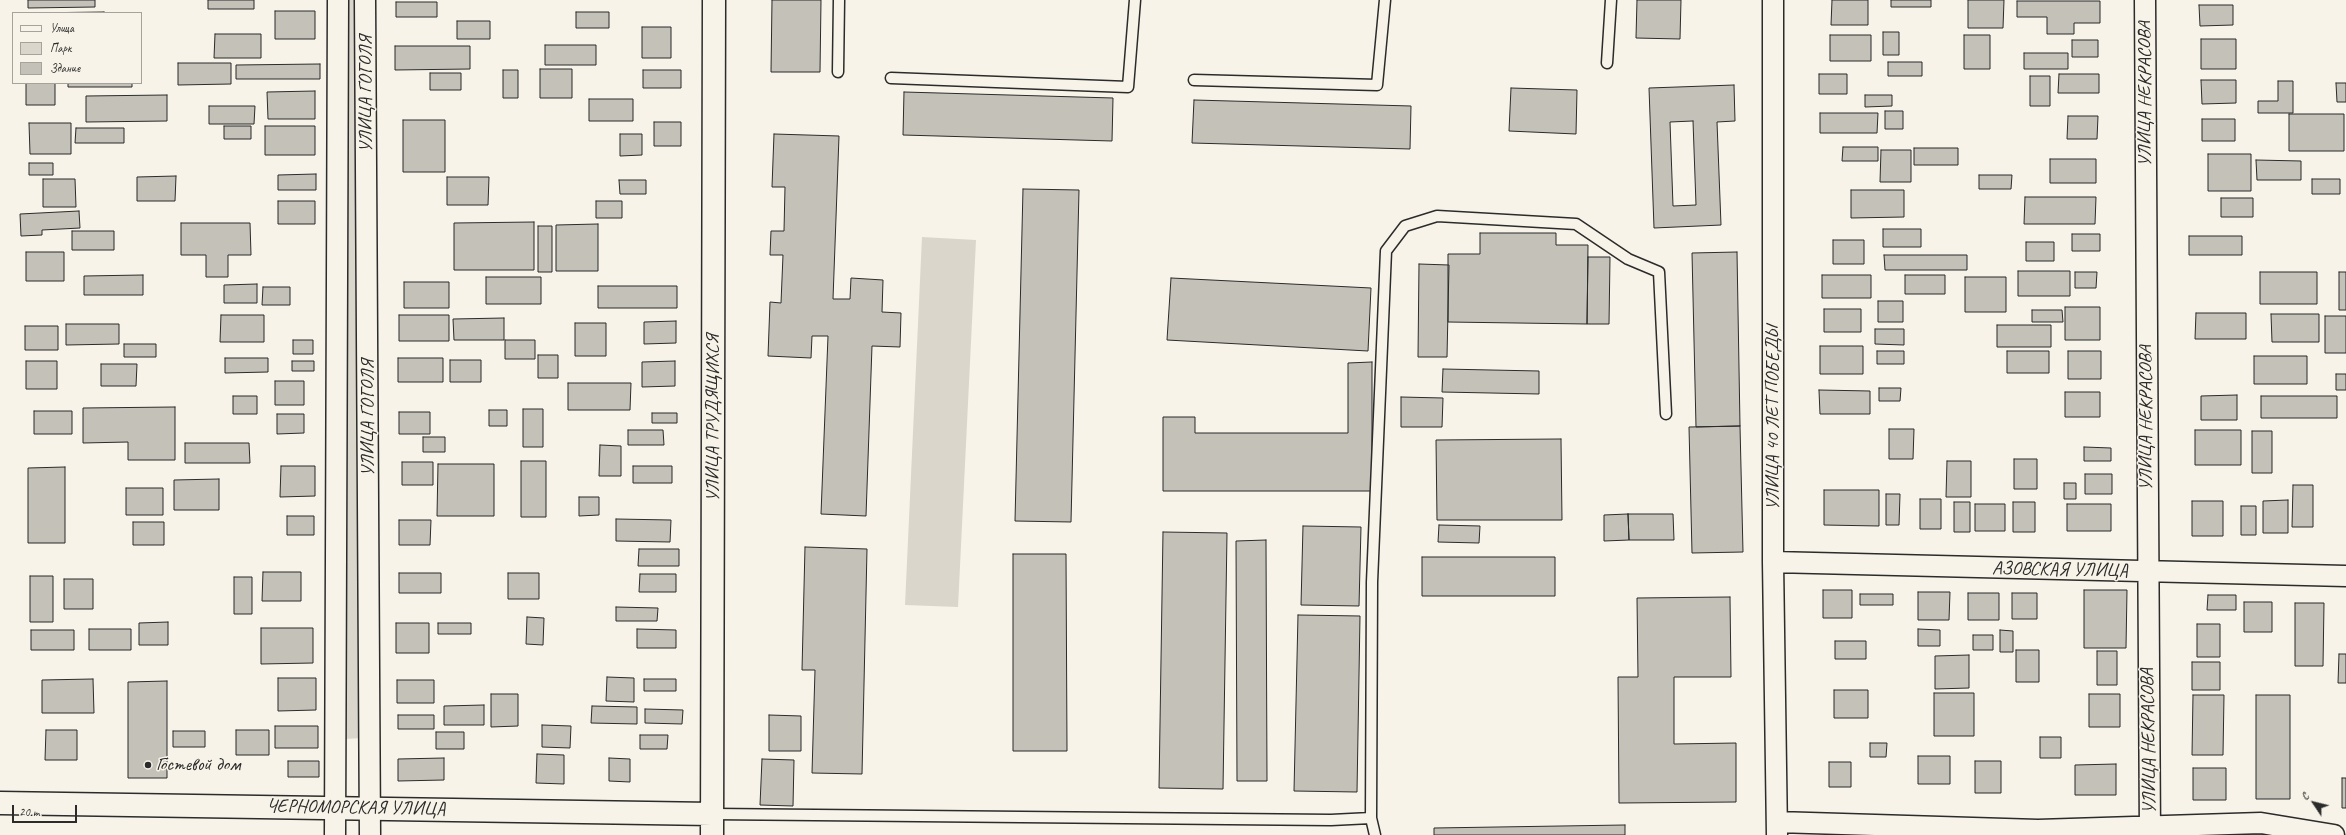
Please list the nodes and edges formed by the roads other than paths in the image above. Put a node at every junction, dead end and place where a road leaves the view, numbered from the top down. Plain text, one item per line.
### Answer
1 (338, 0) edge
2 (365, 0) edge
3 (714, 0) edge
4 (840, 0) edge
5 (1135, 0) edge
6 (1385, 0) edge
7 (1611, 0) edge
8 (1773, 0) edge
9 (2145, 0) edge
10 (1607, 63) dead end
11 (838, 72) dead end
12 (891, 78) dead end
13 (1194, 80) dead end
14 (1666, 414) dead end
15 (1773, 562) junction
16 (2147, 572) junction
17 (2346, 576) edge
18 (0, 803) edge
19 (335, 808) junction
20 (370, 808) junction
21 (1371, 818) junction
22 (712, 825) edge
23 (1777, 829) edge
24 (2150, 831) edge
25 (335, 835) edge
26 (370, 835) edge
27 (1375, 835) edge
28 (2334, 835) edge

1 - 19 street, УЛИЦА ГОГОЛЯ
2 - 20 street, УЛИЦА ГОГОЛЯ
3 - 22 street, УЛИЦА ТРУДЯЩИХСЯ
4 - 11 lane
5 - 12 lane
6 - 13 lane
7 - 10 lane
8 - 15 street, УЛИЦА 40 ЛЕТ ПОБЕДЫ
9 - 16 street, УЛИЦА НЕКРАСОВА
14 - 21 lane
15 - 16 street, АЗОВСКАЯ УЛИЦА
15 - 23 street, УЛИЦА 40 ЛЕТ ПОБЕДЫ
16 - 17 street, АЗОВСКАЯ УЛИЦА
16 - 24 street, УЛИЦА НЕКРАСОВА
18 - 19 street, ЧЕРНОМОРСКАЯ УЛИЦА
19 - 20 street, ЧЕРНОМОРСКАЯ УЛИЦА
19 - 25 street, УЛИЦА ГОГОЛЯ
20 - 22 street, ЧЕРНОМОРСКАЯ УЛИЦА
20 - 26 street, УЛИЦА ГОГОЛЯ
21 - 22 lane
21 - 27 lane
23 - 24 street
24 - 28 street

